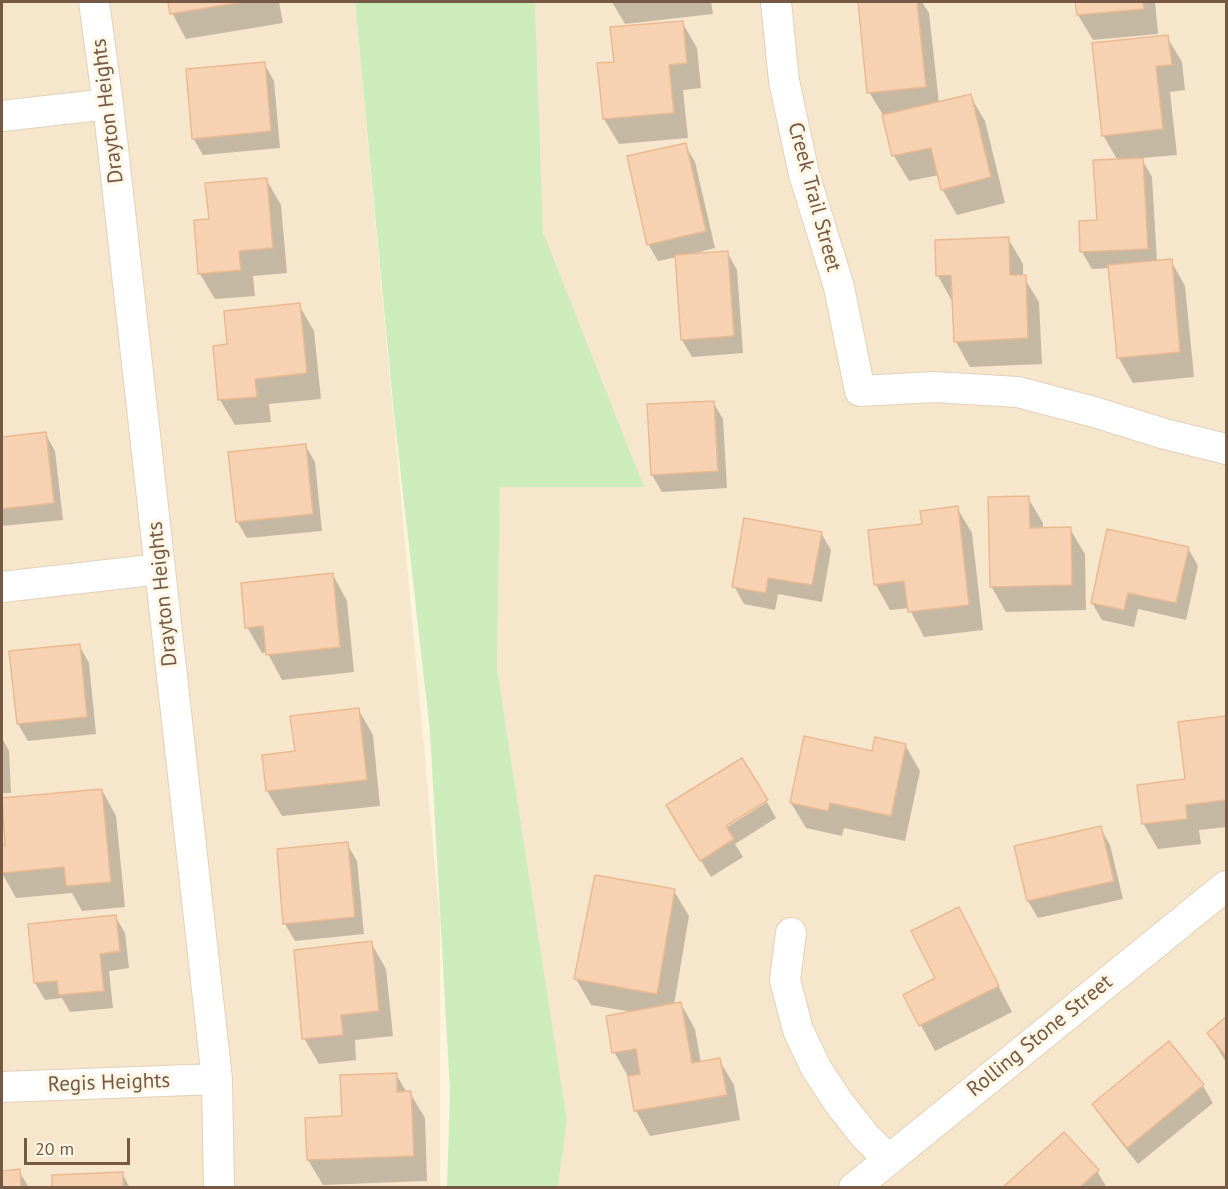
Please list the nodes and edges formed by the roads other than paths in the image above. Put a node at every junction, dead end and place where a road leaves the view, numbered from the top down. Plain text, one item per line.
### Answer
1 (94, 2) edge
2 (776, 2) edge
3 (108, 104) junction
4 (2, 116) edge
5 (1227, 448) edge
6 (160, 569) junction
7 (2, 587) edge
8 (1227, 886) edge
9 (791, 933) dead end
10 (217, 1079) junction
11 (2, 1086) edge
12 (888, 1159) junction
13 (219, 1188) edge
14 (854, 1188) edge

1 - 3 street, Drayton Heights
2 - 5 street, Creek Trail Street
3 - 4 street
3 - 6 street, Drayton Heights
6 - 7 street
6 - 10 street, Drayton Heights
8 - 12 street, Rolling Stone Street
9 - 12 street
10 - 11 street, Regis Heights
10 - 13 street, Drayton Heights
12 - 14 street, Rolling Stone Street

